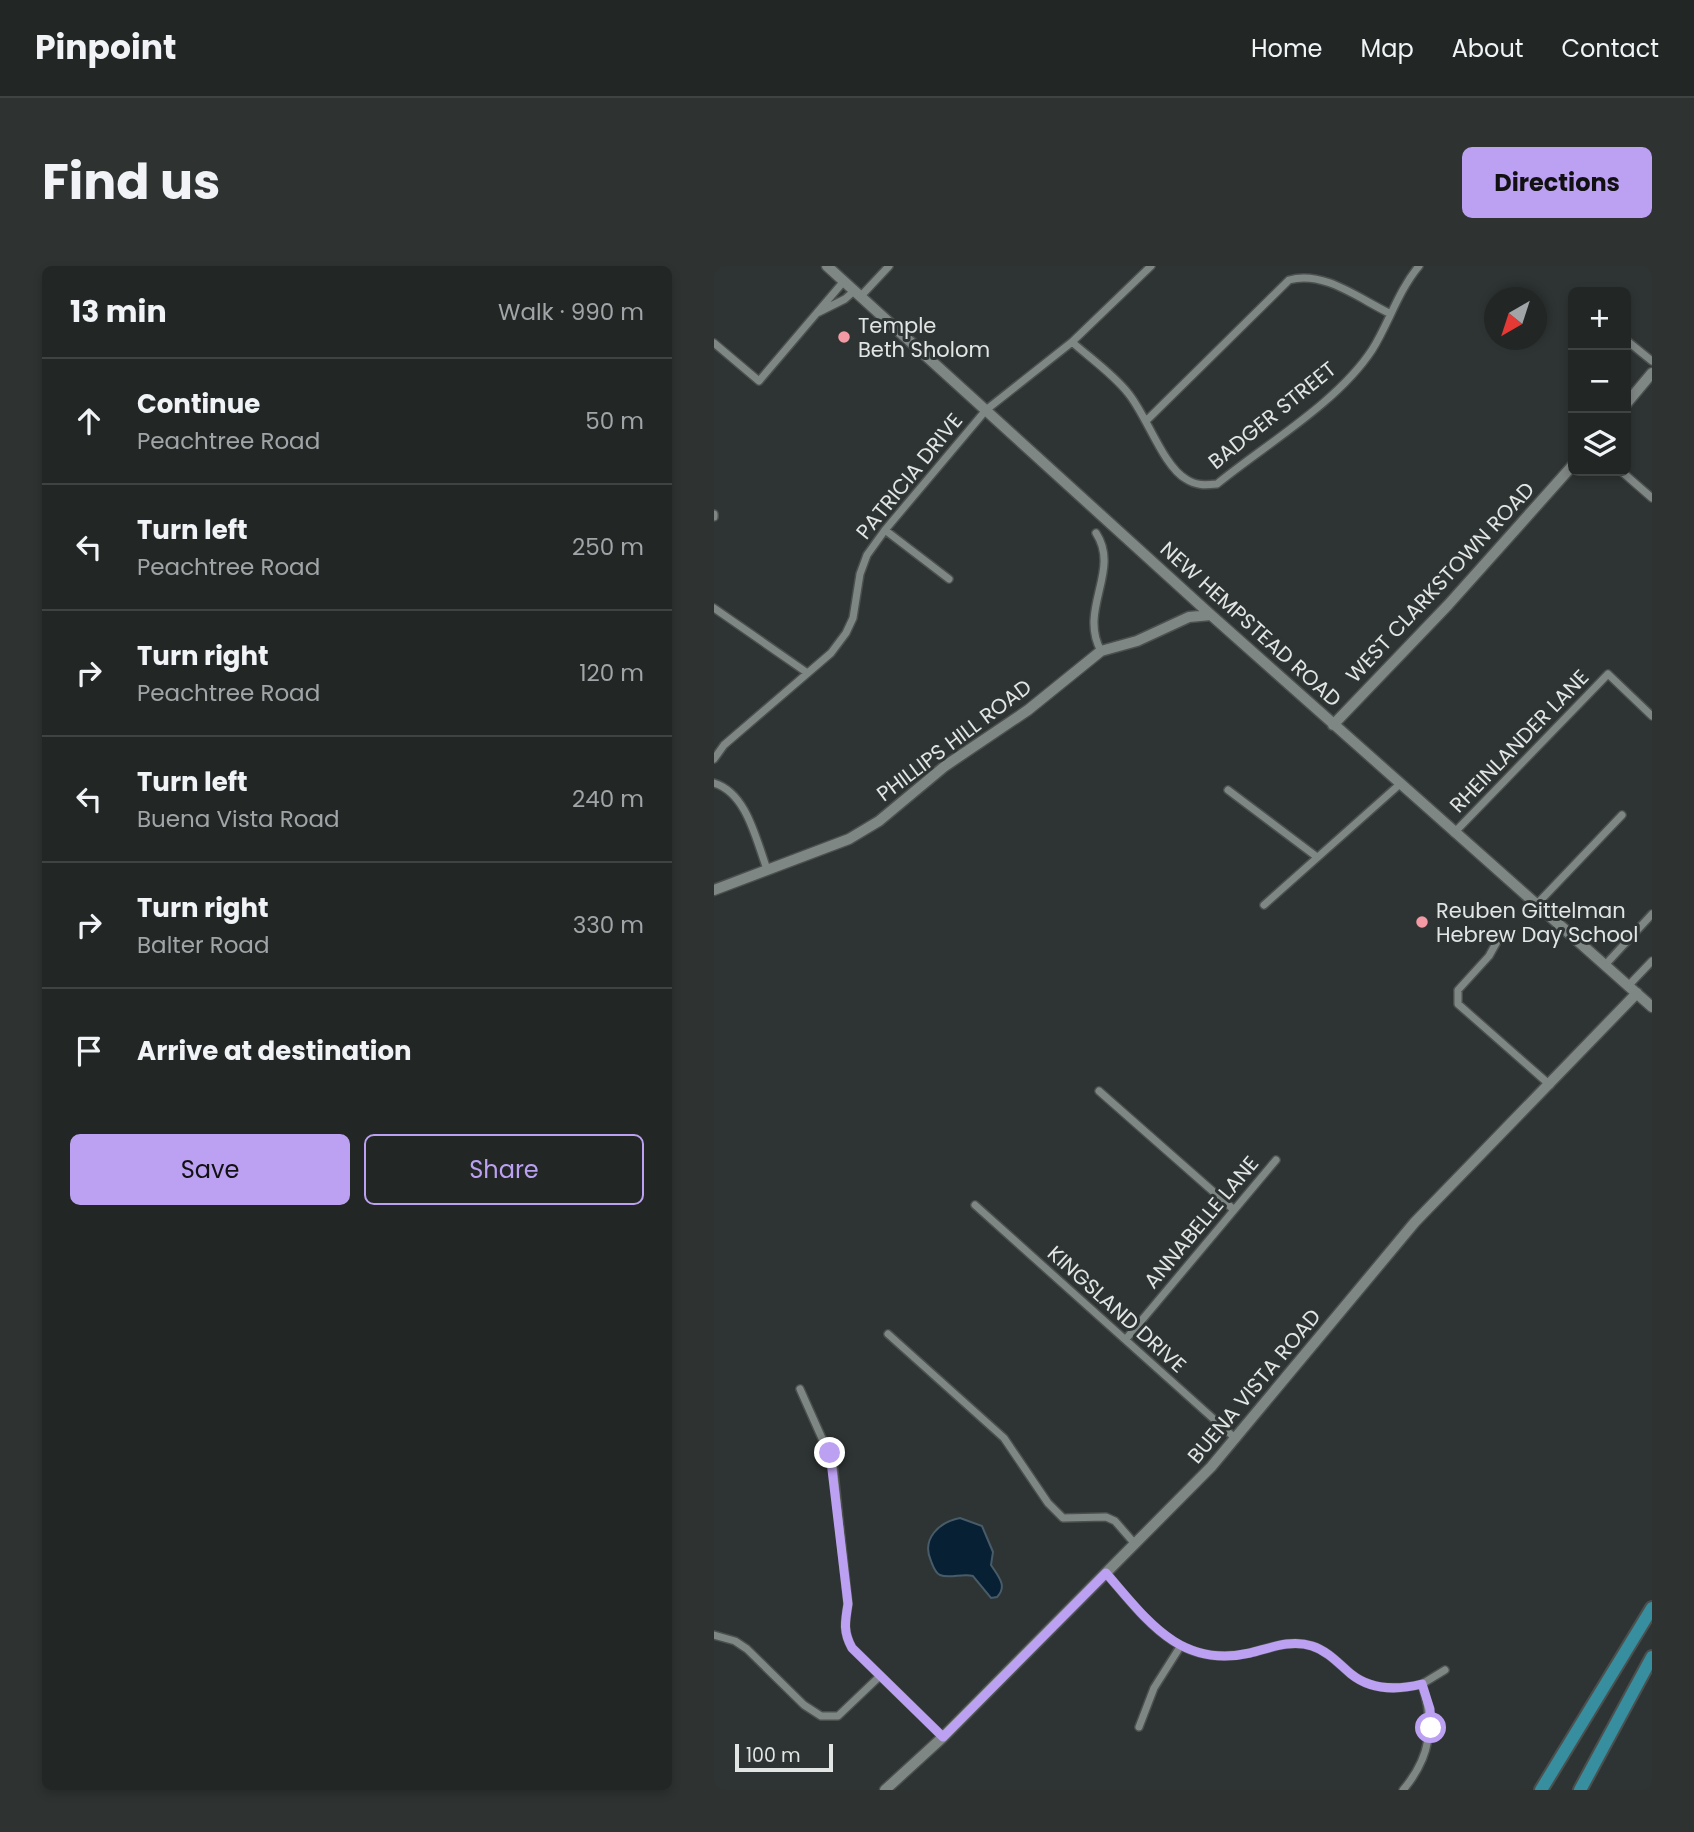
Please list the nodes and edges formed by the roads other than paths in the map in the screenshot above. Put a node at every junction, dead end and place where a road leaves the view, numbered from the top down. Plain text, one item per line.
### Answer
1 (827, 266) edge
2 (889, 266) edge
3 (1151, 266) edge
4 (1419, 266) edge
5 (844, 281) junction
6 (857, 294) junction
7 (1389, 313) junction
8 (816, 314) junction
9 (1072, 342) junction
10 (714, 343) edge
11 (1631, 344) edge
12 (1652, 362) edge
13 (1652, 373) edge
14 (1631, 398) edge
15 (986, 410) junction
16 (1147, 420) junction
17 (1568, 471) edge
18 (1627, 476) edge
19 (1652, 498) edge
20 (885, 530) junction
21 (1096, 533) dead end
22 (949, 579) dead end
23 (714, 608) edge
24 (1210, 615) junction
25 (1101, 651) junction
26 (806, 672) junction
27 (1652, 716) edge
28 (1334, 725) junction
29 (714, 759) edge
30 (714, 783) edge
31 (1400, 784) junction
32 (1228, 790) dead end
33 (1622, 815) dead end
34 (1454, 833) junction
35 (1317, 857) junction
36 (767, 869) junction
37 (714, 890) edge
38 (1264, 905) dead end
39 (1536, 905) junction
40 (1652, 914) edge
41 (1499, 938) dead end
42 (1652, 961) edge
43 (1606, 964) junction
44 (1633, 989) junction
45 (1652, 1007) edge
46 (1550, 1084) junction
47 (1099, 1091) dead end
48 (1276, 1160) dead end
49 (975, 1205) dead end
50 (1233, 1209) junction
51 (888, 1334) dead end
52 (1126, 1339) junction
53 (800, 1389) dead end
54 (1236, 1439) junction
55 (1135, 1544) junction
56 (1106, 1573) junction
57 (1652, 1608) edge
58 (714, 1635) edge
59 (1181, 1647) junction
60 (1652, 1657) edge
61 (1445, 1670) dead end
62 (880, 1676) junction
63 (1422, 1684) junction
64 (1139, 1727) dead end
65 (943, 1737) junction
66 (885, 1790) edge
67 (1403, 1790) edge
68 (1541, 1790) edge
69 (1580, 1790) edge

1 - 5 street, NEW HEMPSTEAD ROAD
2 - 6 street
3 - 9 street, PATRICIA DRIVE
4 - 7 street, BADGER STREET
5 - 6 street, NEW HEMPSTEAD ROAD
5 - 8 street
6 - 8 street
6 - 15 street, NEW HEMPSTEAD ROAD
7 - 16 street
7 - 16 street, BADGER STREET
8 - 10 street
9 - 15 street, PATRICIA DRIVE
9 - 16 street, BADGER STREET
11 - 12 street
13 - 14 street
15 - 20 street, PATRICIA DRIVE
15 - 24 street, NEW HEMPSTEAD ROAD
17 - 28 street, WEST CLARKSTOWN ROAD
18 - 19 street
20 - 22 street
20 - 26 street, PATRICIA DRIVE
21 - 25 street
23 - 26 street
24 - 25 street, PHILLIPS HILL ROAD
24 - 28 street, NEW HEMPSTEAD ROAD
25 - 36 street, PHILLIPS HILL ROAD
26 - 29 street, PATRICIA DRIVE
27 - 34 street, RHEINLANDER LANE
28 - 31 street, NEW HEMPSTEAD ROAD
30 - 36 street
31 - 34 street, NEW HEMPSTEAD ROAD
31 - 35 street
32 - 35 street
33 - 39 street
34 - 39 street, NEW HEMPSTEAD ROAD
35 - 38 street
36 - 37 street, PHILLIPS HILL ROAD
39 - 43 street, NEW HEMPSTEAD ROAD
40 - 43 street
41 - 46 street
42 - 44 street
43 - 44 street, NEW HEMPSTEAD ROAD
44 - 45 street, NEW HEMPSTEAD ROAD
44 - 46 street, BUENA VISTA ROAD
46 - 54 street, BUENA VISTA ROAD
47 - 50 street
48 - 50 street, ANNABELLE LANE
49 - 52 street, KINGSLAND DRIVE
50 - 52 street, ANNABELLE LANE
51 - 55 street
52 - 54 street, KINGSLAND DRIVE
53 - 62 street
54 - 55 street, BUENA VISTA ROAD
55 - 56 street, BUENA VISTA ROAD
56 - 59 street
56 - 65 street, BUENA VISTA ROAD
57 - 68 highway
58 - 62 street
59 - 63 street
59 - 64 street
60 - 69 highway
61 - 63 street
62 - 65 street
63 - 67 street
65 - 66 street, BUENA VISTA ROAD

